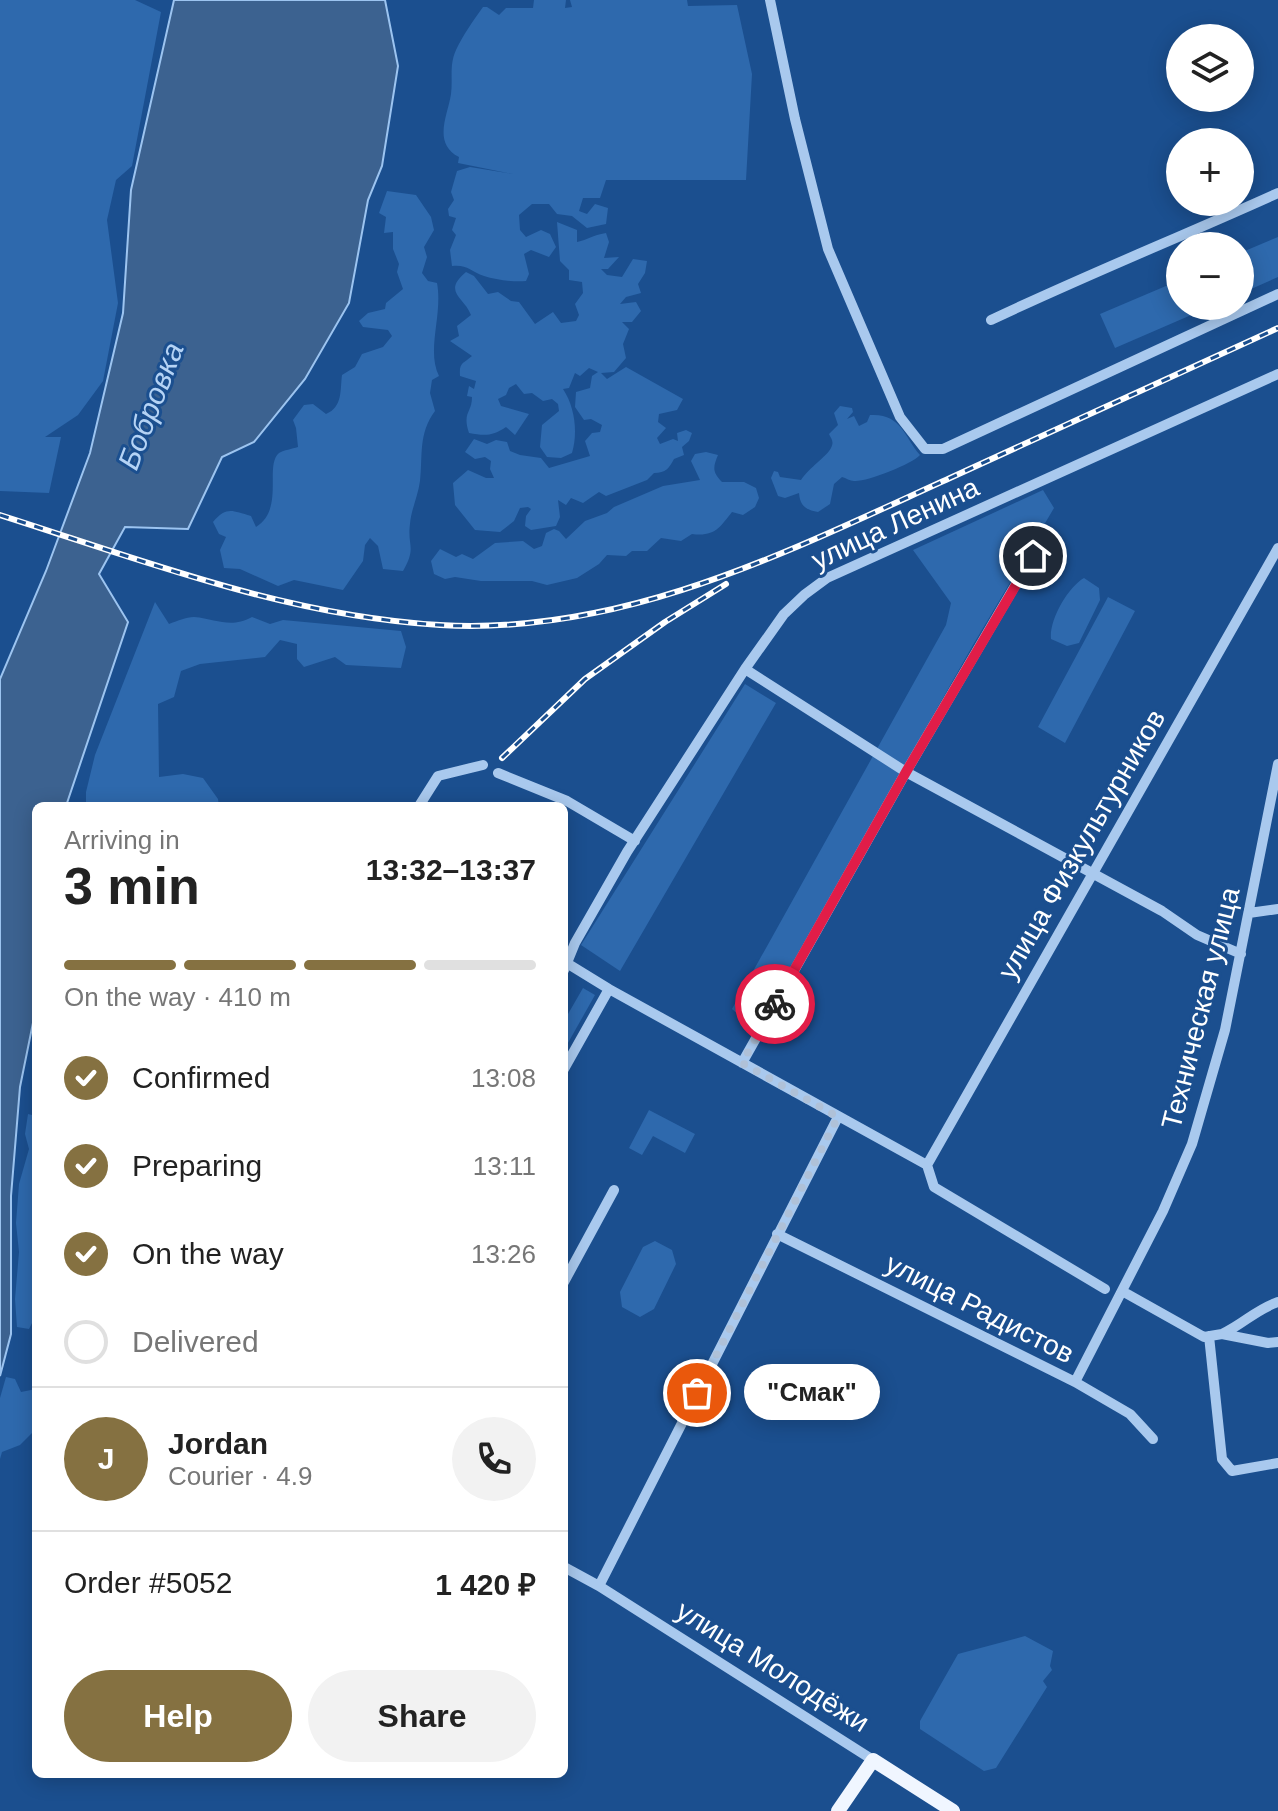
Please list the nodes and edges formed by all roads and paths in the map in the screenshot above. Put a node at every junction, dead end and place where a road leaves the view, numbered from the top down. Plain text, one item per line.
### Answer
1 (770, 0) edge
2 (1278, 193) edge
3 (1278, 294) edge
4 (991, 320) dead end
5 (1278, 374) edge
6 (1047, 531) dead end
7 (1278, 548) edge
8 (745, 669) junction
9 (1278, 764) edge
10 (483, 765) dead end
11 (906, 772) junction
12 (498, 773) dead end
13 (422, 802) edge
14 (635, 841) junction
15 (1091, 874) junction
16 (1278, 909) edge
17 (1249, 913) junction
18 (1241, 954) junction
19 (568, 958) edge
20 (568, 967) edge
21 (609, 989) junction
22 (568, 1062) edge
23 (742, 1063) junction
24 (838, 1117) junction
25 (927, 1165) junction
26 (614, 1190) dead end
27 (777, 1234) junction
28 (568, 1275) edge
29 (1105, 1289) dead end
30 (1122, 1291) junction
31 (1278, 1302) edge
32 (1222, 1334) junction
33 (1209, 1336) junction
34 (1278, 1342) edge
35 (1075, 1382) junction
36 (1153, 1439) dead end
37 (1278, 1463) edge
38 (568, 1569) edge
39 (599, 1586) junction
40 (873, 1760) junction
41 (838, 1811) edge
42 (953, 1811) edge

1 - 3 street
2 - 4 street
5 - 8 street, улица Ленина
6 - 11 street
7 - 15 street, улица Физкультурников
8 - 11 street
8 - 14 street, улица Ленина
9 - 17 street, Техническая улица
10 - 13 street
11 - 15 street
11 - 23 street
12 - 14 street
14 - 19 street, улица Ленина
15 - 18 street
15 - 25 street, улица Физкультурников
16 - 17 street
17 - 18 street, Техническая улица
18 - 30 street, Техническая улица
20 - 21 street
21 - 22 street
21 - 23 street
23 - 24 street
24 - 25 street
24 - 27 street
25 - 29 street
26 - 28 street
27 - 35 street, улица Радистов
27 - 39 street
30 - 33 street
30 - 35 street, Техническая улица
31 - 32 street
32 - 33 street
32 - 34 street
33 - 37 street
35 - 36 street, улица Радистов
38 - 39 street, улица Молодёжи
39 - 40 street, улица Молодёжи
40 - 41 main road
40 - 42 main road, улица Молодёжи

